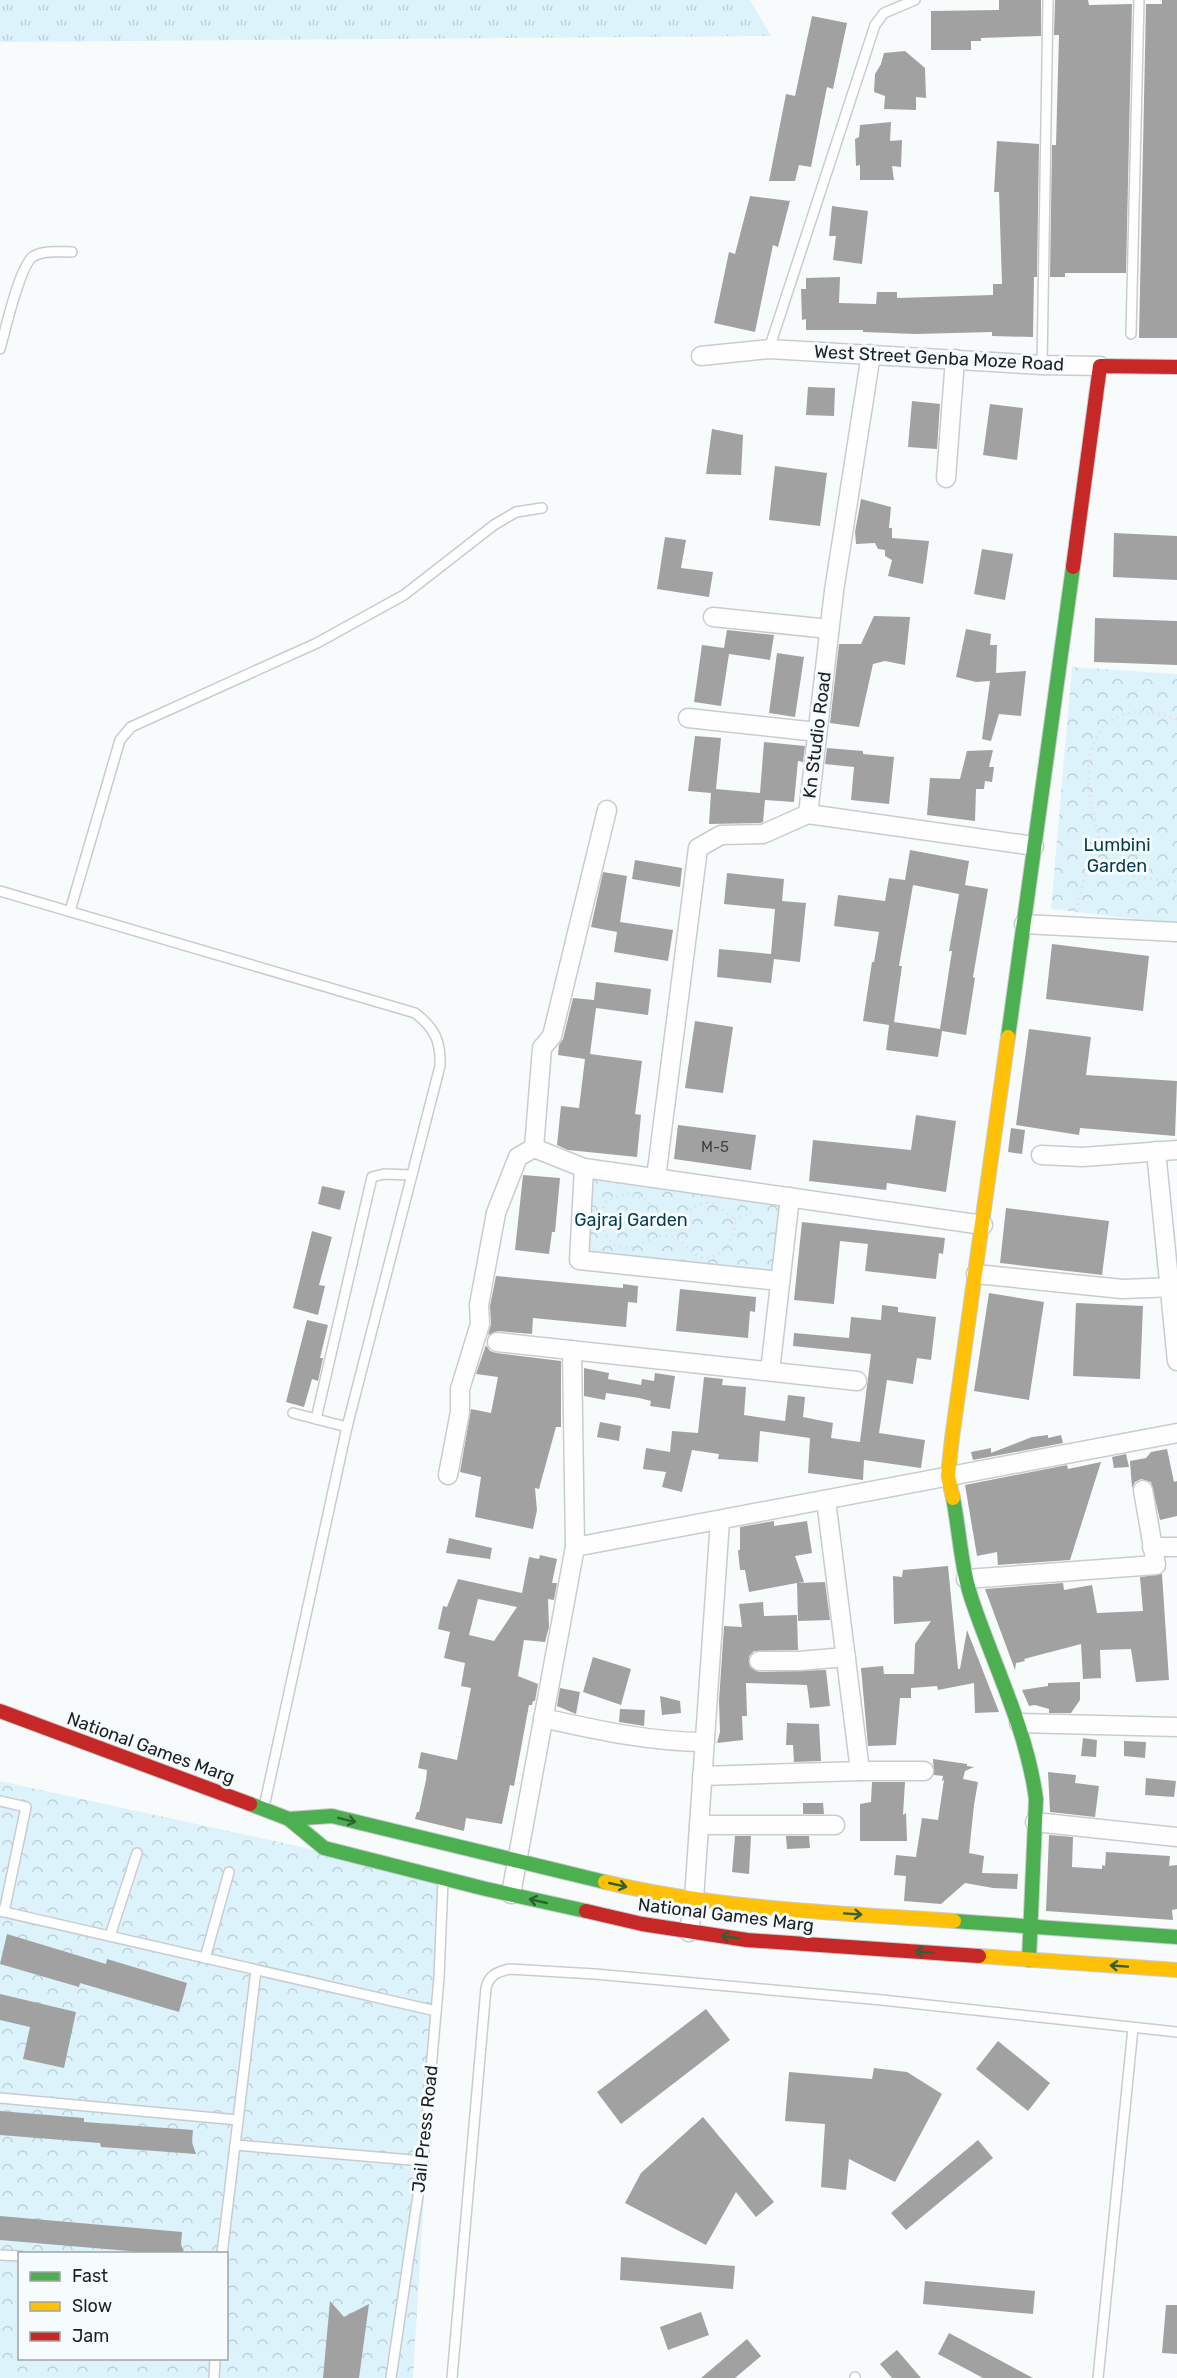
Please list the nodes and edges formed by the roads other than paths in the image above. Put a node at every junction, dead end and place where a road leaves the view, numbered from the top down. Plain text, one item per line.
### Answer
1 (915, 0) edge
2 (1048, 0) edge
3 (1138, 0) edge
4 (72, 252) dead end
5 (1131, 334) dead end
6 (0, 349) edge
7 (768, 349) junction
8 (871, 354) junction
9 (701, 356) dead end
10 (955, 359) junction
11 (1042, 365) junction
12 (1100, 366) junction
13 (1177, 367) edge
14 (946, 478) dead end
15 (542, 508) dead end
16 (713, 616) dead end
17 (830, 629) junction
18 (688, 718) dead end
19 (817, 732) junction
20 (607, 810) dead end
21 (808, 814) junction
22 (1034, 846) junction
23 (0, 891) edge
24 (70, 911) junction
25 (1024, 924) junction
26 (1177, 932) edge
27 (534, 1148) junction
28 (1177, 1150) edge
29 (1156, 1151) junction
30 (1041, 1155) dead end
31 (584, 1168) junction
32 (411, 1175) junction
33 (656, 1178) junction
34 (790, 1197) junction
35 (983, 1224) junction
36 (976, 1274) junction
37 (780, 1281) junction
38 (1173, 1287) edge
39 (497, 1342) dead end
40 (572, 1350) junction
41 (1177, 1361) edge
42 (770, 1371) junction
43 (857, 1381) dead end
44 (293, 1413) dead end
45 (316, 1419) junction
46 (346, 1427) junction
47 (1177, 1433) edge
48 (448, 1475) dead end
49 (948, 1476) junction
50 (1143, 1490) dead end
51 (826, 1500) junction
52 (720, 1520) junction
53 (575, 1547) junction
54 (1152, 1547) junction
55 (1177, 1547) edge
56 (966, 1579) junction
57 (846, 1657) junction
58 (759, 1661) dead end
59 (0, 1711) edge
60 (543, 1718) junction
61 (1019, 1723) junction
62 (1177, 1727) edge
63 (705, 1742) junction
64 (860, 1771) junction
65 (924, 1771) dead end
66 (702, 1776) junction
67 (0, 1801) edge
68 (263, 1809) junction
69 (289, 1819) junction
70 (1035, 1822) junction
71 (699, 1826) junction
72 (835, 1826) dead end
73 (1177, 1837) edge
74 (137, 1853) dead end
75 (517, 1861) junction
76 (229, 1872) dead end
77 (443, 1878) junction
78 (511, 1894) junction
79 (694, 1899) junction
80 (2, 1911) edge
81 (1031, 1927) junction
82 (689, 1932) junction
83 (110, 1936) junction
84 (1177, 1937) edge
85 (205, 1958) junction
86 (1029, 1960) junction
87 (256, 1970) junction
88 (1177, 1970) edge
89 (436, 2011) junction
90 (1133, 2028) junction
91 (1177, 2032) edge
92 (0, 2098) edge
93 (238, 2120) junction
94 (235, 2145) junction
95 (423, 2161) junction
96 (222, 2252) edge
97 (0, 2255) edge
98 (18, 2256) edge
99 (215, 2360) edge
100 (213, 2378) edge
101 (391, 2378) edge
102 (452, 2378) edge
103 (1098, 2378) edge

1 - 7 lane
2 - 11 lane
3 - 5 lane
4 - 6 lane
7 - 8 street, West Street Genba Moze Road
7 - 9 street, West Street Genba Moze Road
8 - 10 street, West Street Genba Moze Road
8 - 17 street, Kn Studio Road
10 - 11 street, West Street Genba Moze Road
10 - 14 street
11 - 12 street, West Street Genba Moze Road
12 - 13 main road, West Street Genba Moze Road
12 - 22 main road
15 - 24 lane
16 - 17 street
17 - 19 street, Kn Studio Road
18 - 19 street
19 - 21 street, Kn Studio Road
20 - 27 street
21 - 22 street
21 - 33 street, Kn Studio Road
22 - 25 main road
23 - 24 lane
24 - 32 lane
25 - 26 street
25 - 35 main road
27 - 31 street
27 - 48 street
28 - 29 street
29 - 30 street
29 - 38 street
31 - 33 street
31 - 37 street
32 - 45 lane
32 - 46 lane
33 - 34 street
34 - 35 street
34 - 37 street
35 - 36 main road
36 - 38 street
36 - 49 main road
37 - 42 street
38 - 41 street
39 - 40 street
40 - 42 street
40 - 53 street
42 - 43 street
44 - 45 lane
45 - 46 lane
46 - 68 lane
47 - 49 street
49 - 51 street
49 - 56 main road
50 - 54 street
51 - 52 street
51 - 57 street
52 - 53 street
52 - 63 street
53 - 60 street
54 - 55 street
54 - 56 street
56 - 61 main road
57 - 58 street
57 - 64 street
59 - 68 main road, National Games Marg
60 - 63 street
60 - 75 street
61 - 62 street
61 - 70 main road
63 - 66 street
64 - 65 street
64 - 66 street
66 - 71 street
67 - 80 lane
68 - 69 main road, National Games Marg
69 -> 75 main road, National Games Marg
69 - 77 main road, National Games Marg
70 - 73 street
70 - 81 main road
71 - 72 street
71 - 79 street
74 - 83 lane
75 - 78 street
75 -> 79 main road, National Games Marg
76 - 85 lane
77 - 78 main road, National Games Marg
77 - 89 lane, Jail Press Road
82 -> 78 main road, National Games Marg
79 -> 81 main road, National Games Marg
79 - 82 street
80 - 83 lane
81 - 84 main road, National Games Marg
81 - 86 main road
86 -> 82 main road, National Games Marg
83 - 85 lane
85 - 87 lane
88 -> 86 main road, National Games Marg
87 - 89 lane
87 - 93 lane
89 - 95 lane, Jail Press Road
90 - 91 lane
90 - 102 lane
90 - 103 lane
92 - 93 lane
93 - 94 lane
94 - 95 lane
94 - 96 lane
95 - 101 lane, Jail Press Road
97 - 98 lane
99 - 100 lane

